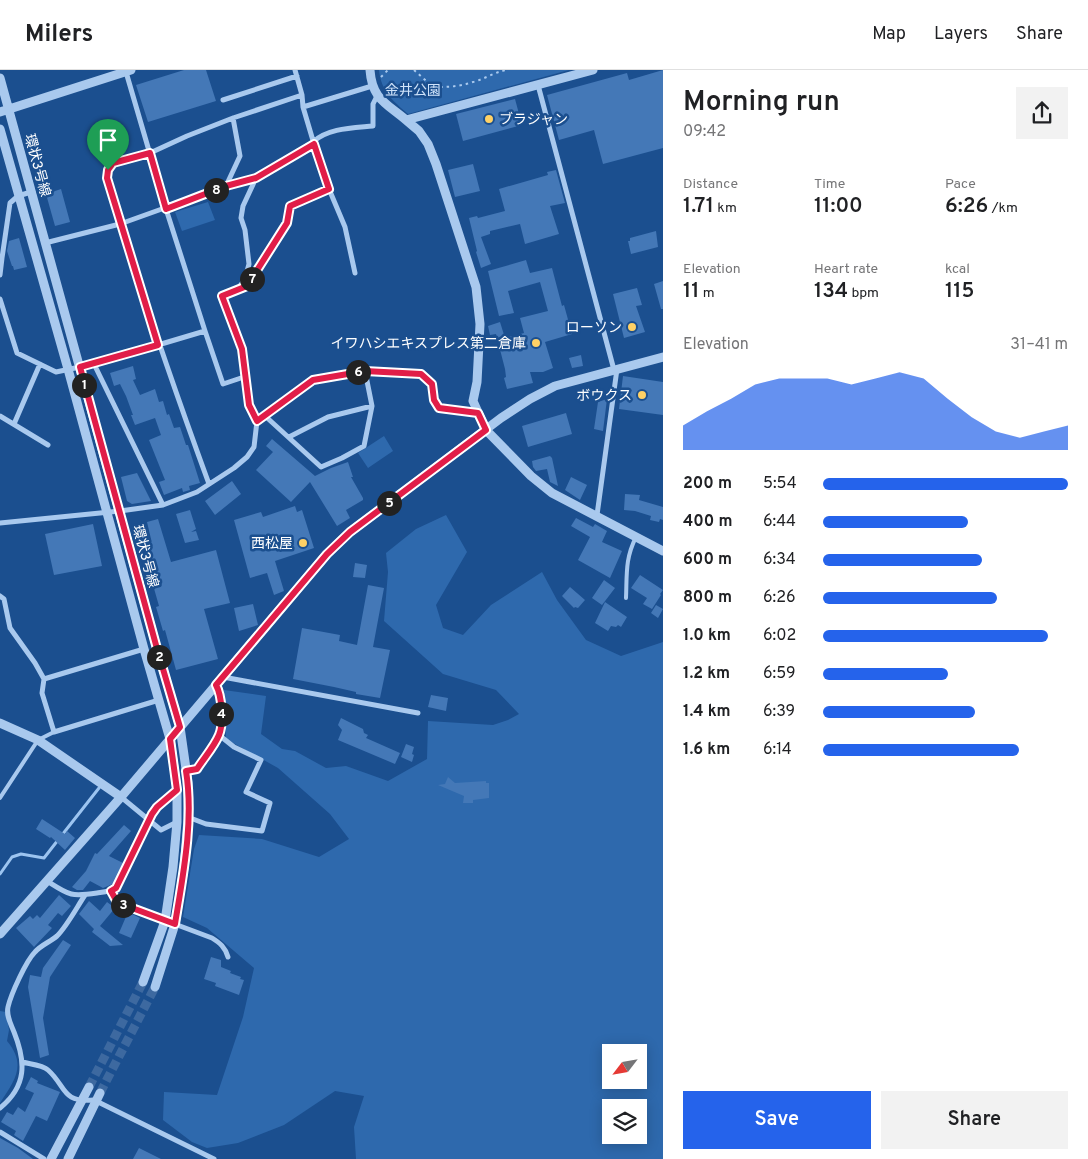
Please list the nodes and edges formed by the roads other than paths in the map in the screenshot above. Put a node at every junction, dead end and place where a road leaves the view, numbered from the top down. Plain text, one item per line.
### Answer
1 (370, 70) edge
2 (593, 70) edge
3 (128, 71) edge
4 (296, 73) edge
5 (0, 78) edge
6 (538, 85) junction
7 (372, 86) junction
8 (302, 95) junction
9 (378, 96) junction
10 (223, 100) dead end
11 (303, 107) junction
12 (4, 110) edge
13 (233, 118) junction
14 (406, 120) junction
15 (0, 129) edge
16 (313, 143) junction
17 (150, 153) junction
18 (256, 178) junction
19 (226, 186) junction
20 (329, 189) junction
21 (31, 192) junction
22 (18, 196) junction
23 (166, 209) junction
24 (120, 224) junction
25 (44, 243) junction
26 (1, 258) edge
27 (355, 273) dead end
28 (0, 275) edge
29 (236, 291) junction
30 (0, 299) edge
31 (205, 331) junction
32 (158, 345) junction
33 (663, 357) edge
34 (40, 364) junction
35 (94, 364) junction
36 (80, 367) junction
37 (68, 369) junction
38 (616, 370) junction
39 (365, 371) junction
40 (244, 377) junction
41 (372, 406) junction
42 (478, 413) junction
43 (264, 415) junction
44 (0, 416) edge
45 (257, 421) junction
46 (14, 424) junction
47 (486, 430) junction
48 (288, 437) junction
49 (48, 446) dead end
50 (209, 484) junction
51 (163, 504) junction
52 (120, 511) junction
53 (108, 512) junction
54 (597, 516) junction
55 (0, 523) edge
56 (636, 537) junction
57 (663, 551) edge
58 (0, 596) edge
59 (626, 598) dead end
60 (144, 648) junction
61 (223, 677) junction
62 (44, 679) junction
63 (216, 685) junction
64 (159, 700) junction
65 (418, 713) dead end
66 (0, 723) edge
67 (180, 727) junction
68 (54, 732) junction
69 (219, 735) junction
70 (170, 739) junction
71 (38, 740) junction
72 (186, 771) junction
73 (177, 790) junction
74 (121, 797) junction
75 (0, 798) edge
76 (149, 819) junction
77 (188, 819) junction
78 (177, 822) junction
79 (47, 882) junction
80 (111, 891) junction
81 (85, 895) junction
82 (165, 921) junction
83 (175, 924) junction
84 (0, 934) edge
85 (228, 957) dead end
86 (143, 982) tunnel mouth
87 (155, 987) tunnel mouth
88 (22, 1062) junction
89 (89, 1087) tunnel mouth
90 (100, 1093) tunnel mouth
91 (0, 1108) edge
92 (0, 1132) edge
93 (44, 1159) edge
94 (51, 1159) edge
95 (68, 1159) edge
96 (214, 1159) edge

1 - 7 street
2 - 6 street
3 - 12 street
3 - 17 street
4 - 8 street
4 - 10 street
5 - 12 street, 環状3号線
6 - 14 street
6 - 38 street
7 - 9 street
7 - 11 street
8 - 11 street
8 - 13 street
9 - 14 street
9 - 16 street
11 - 16 street
12 - 21 street, 環状3号線
13 - 17 street
13 - 19 street
14 - 42 street
15 - 22 street, 環状3号線
16 - 18 street
16 - 20 street
17 - 23 street
17 - 24 street
18 - 19 street
18 - 29 street
19 - 23 street
20 - 27 street
20 - 29 street
21 - 22 street
21 - 25 street, 環状3号線
22 - 26 street
22 - 37 street, 環状3号線
23 - 24 street
23 - 31 street
24 - 25 street
24 - 32 street
25 - 36 street, 環状3号線
26 - 28 street
29 - 40 street
30 - 34 street
31 - 32 street
31 - 40 street
32 - 35 street
32 - 50 street
33 - 38 street
34 - 37 street
34 - 46 street
35 - 36 street
35 - 51 street
36 - 37 street
36 - 52 street, 環状3号線
37 - 53 street, 環状3号線
38 - 47 street
38 - 54 street
39 - 41 street
39 - 42 street
39 - 43 street
40 - 45 street
41 - 48 street
41 - 48 street
42 - 47 street
43 - 45 street
43 - 48 street
44 - 46 street
45 - 50 street
46 - 49 street
47 - 54 street
47 - 61 street
50 - 51 street
51 - 52 street
52 - 53 street
52 - 67 street, 環状3号線
53 - 55 street
53 - 60 street, 環状3号線
54 - 56 street
56 - 57 street
56 - 59 lane
58 - 62 street
60 - 62 street
60 - 64 street, 環状3号線
61 - 63 street
61 - 65 street
62 - 68 street
63 - 67 street
63 - 69 street
64 - 68 street
64 - 70 street, 環状3号線
66 - 71 street
67 - 70 street
67 - 72 street, 環状3号線
68 - 71 lane
69 - 72 street
69 - 77 street
70 - 73 street, 環状3号線
70 - 74 street
71 - 74 street
71 - 75 lane
72 - 77 street, 環状3号線
73 - 76 street
73 - 78 street, 環状3号線
74 - 76 street
74 - 79 street
76 - 78 street
76 - 80 street
77 - 83 street, 環状3号線
78 - 82 street, 環状3号線
79 - 81 street
79 - 84 street
80 - 81 street
80 - 82 street
81 - 88 street
82 - 83 street
82 - 86 street, 環状3号線
83 - 85 street
83 - 87 street, 環状3号線
88 - 91 street
88 - 96 street
89 - 94 street, bridge
90 - 95 street, bridge
92 - 93 street

